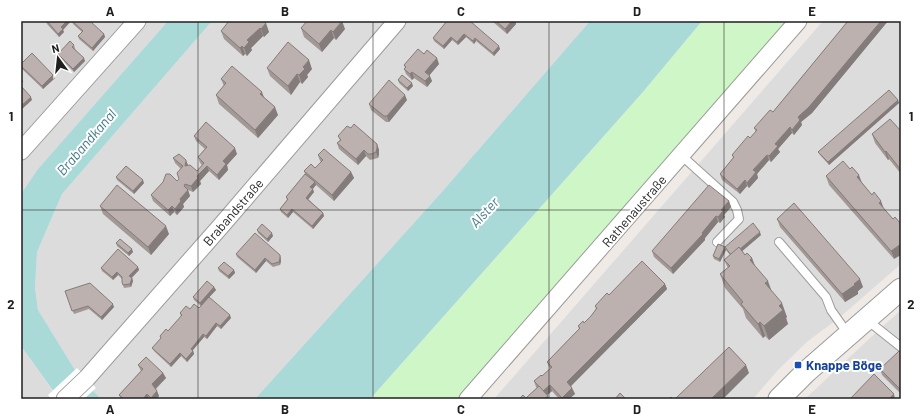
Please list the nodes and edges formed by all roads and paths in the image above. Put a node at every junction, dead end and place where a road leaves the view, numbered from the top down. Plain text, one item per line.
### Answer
1 (137, 21) edge
2 (397, 21) edge
3 (798, 21) edge
4 (21, 151) edge
5 (682, 156) junction
6 (717, 242) dead end
7 (779, 242) dead end
8 (901, 289) edge
9 (866, 319) junction
10 (849, 334) junction
11 (901, 347) edge
12 (65, 399) edge
13 (468, 399) edge
14 (779, 399) edge

1 - 4 street
2 - 12 street, Brabandstraße
3 - 5 street, Rathenaustraße
5 - 6 lane
5 - 13 street, Rathenaustraße
7 - 10 lane
8 - 9 street
9 - 10 street
9 - 11 lane
10 - 14 street

